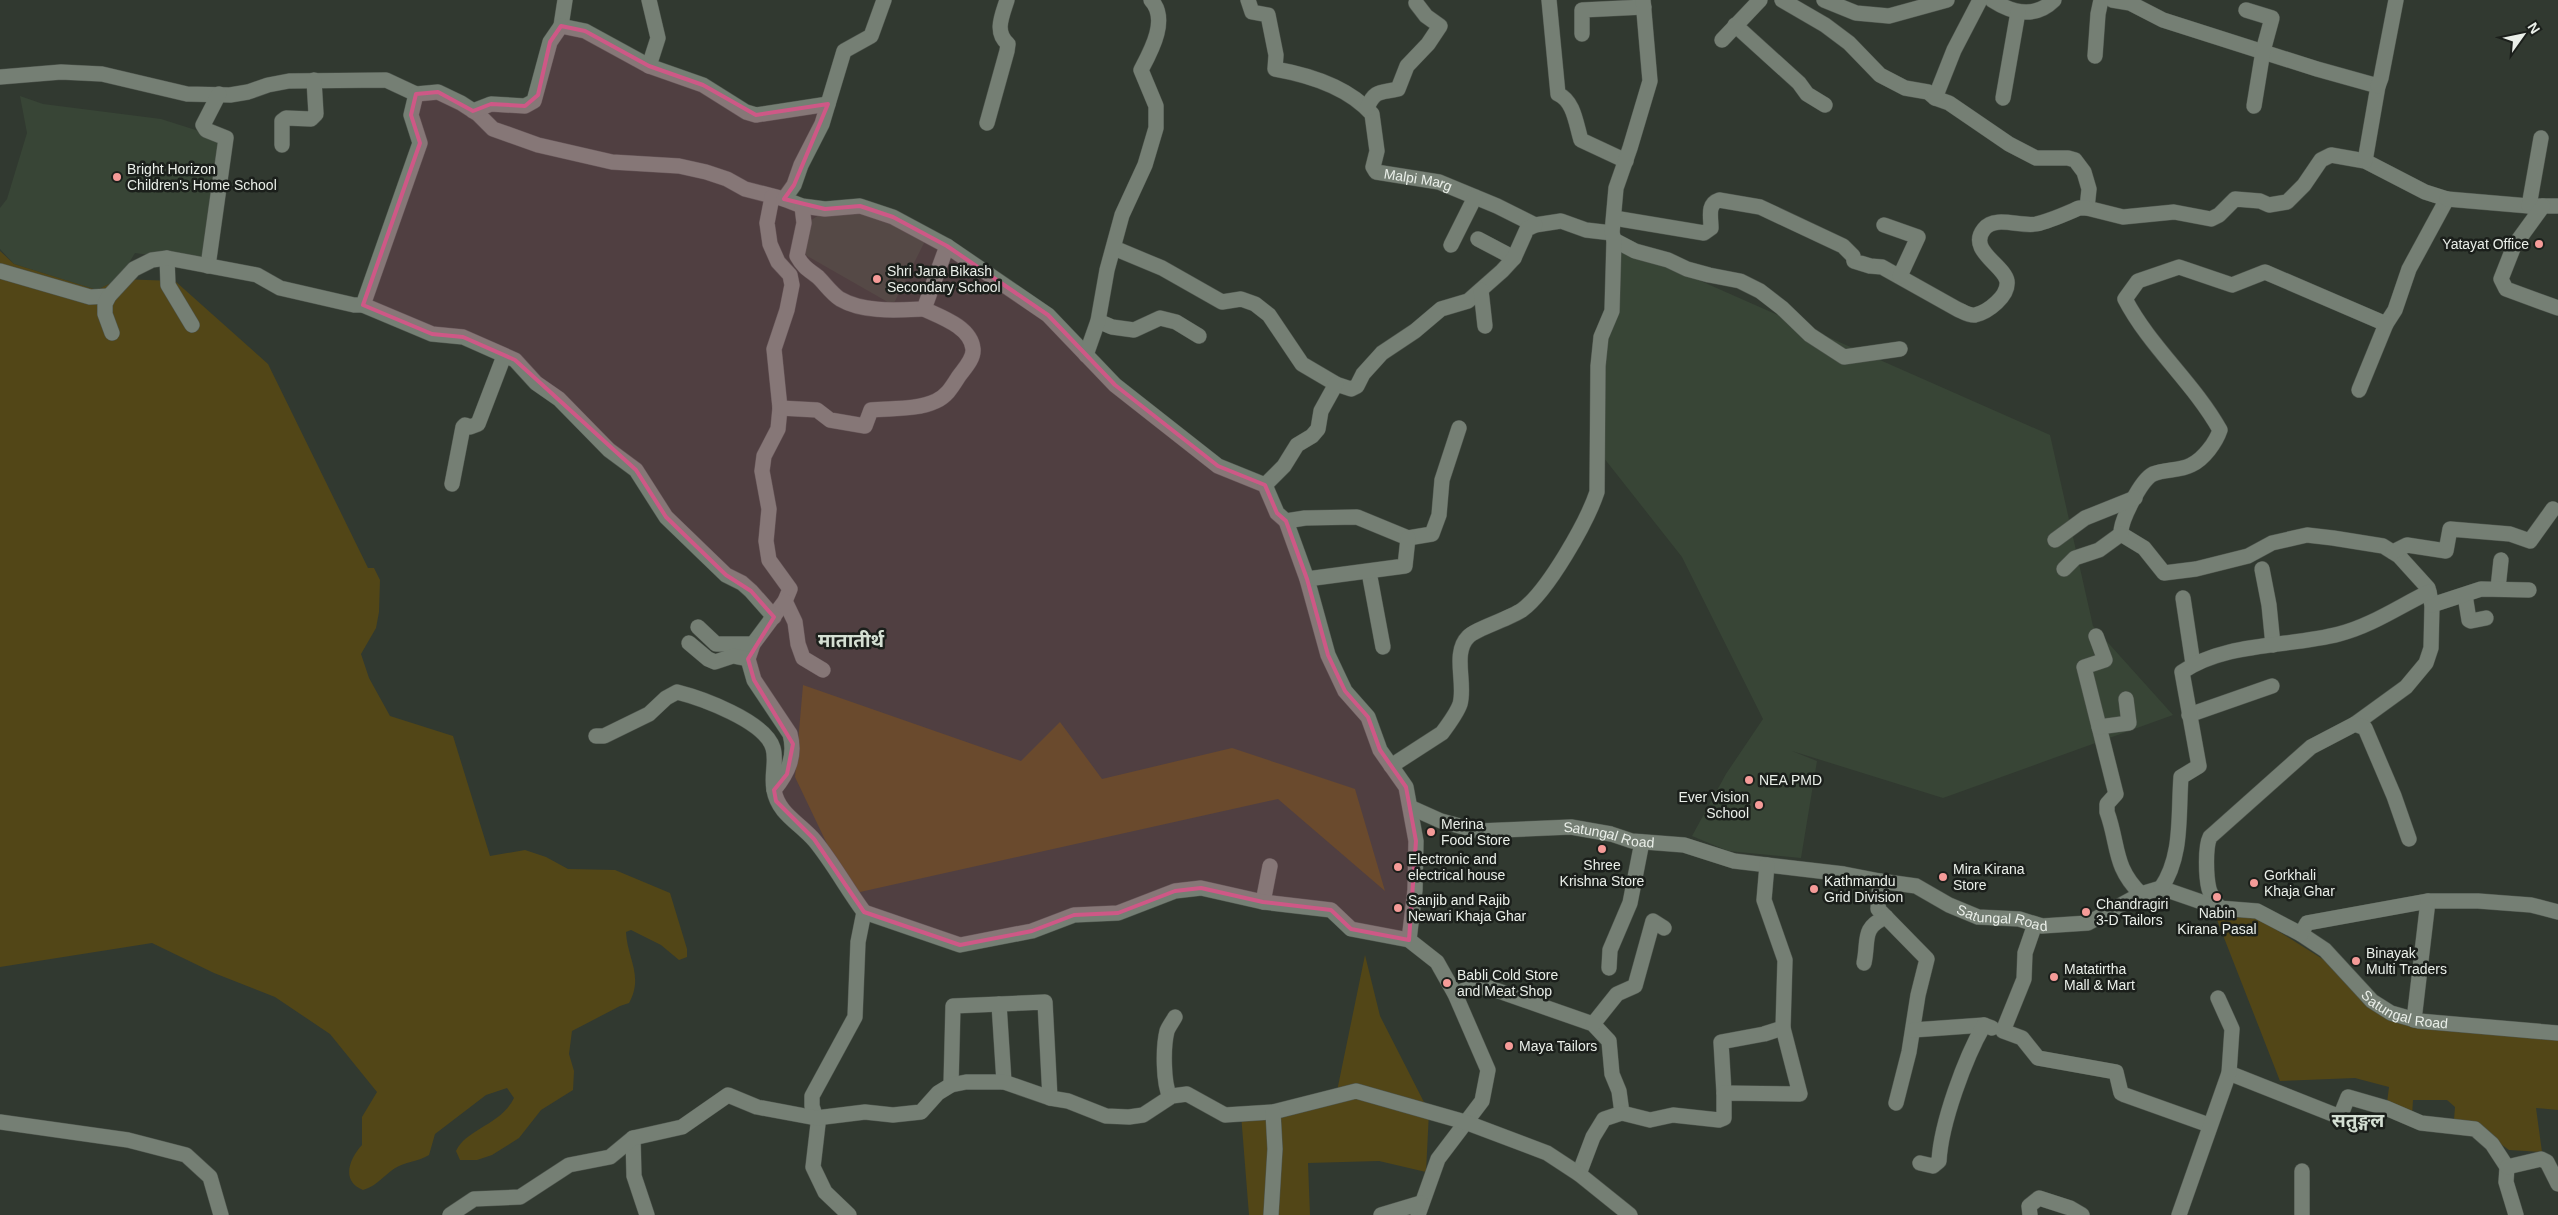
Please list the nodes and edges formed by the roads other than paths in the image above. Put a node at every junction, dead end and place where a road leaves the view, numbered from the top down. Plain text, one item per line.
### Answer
1 (565, 0) edge
2 (649, 0) edge
3 (884, 0) edge
4 (1007, 0) edge
5 (1151, 0) edge
6 (1248, 0) edge
7 (1549, 0) edge
8 (1760, 0) edge
9 (1782, 0) edge
10 (1947, 0) edge
11 (1980, 0) edge
12 (1992, 0) edge
13 (2054, 0) edge
14 (2101, 0) edge
15 (2112, 0) edge
16 (2396, 0) edge
17 (1834, 1) edge
18 (1416, 3) dead end
19 (1643, 3) edge
20 (2246, 10) dead end
21 (2018, 12) junction
22 (1735, 25) junction
23 (561, 26) junction
24 (1582, 34) dead end
25 (1722, 40) dead end
26 (2263, 51) junction
27 (2095, 56) dead end
28 (649, 66) junction
29 (0, 77) edge
30 (314, 80) junction
31 (2378, 86) junction
32 (219, 94) junction
33 (416, 94) junction
34 (1935, 98) junction
35 (2002, 98) dead end
36 (828, 104) junction
37 (1825, 105) dead end
38 (2254, 106) dead end
39 (1367, 108) junction
40 (475, 112) junction
41 (987, 123) dead end
42 (2541, 138) dead end
43 (282, 145) dead end
44 (1626, 161) junction
45 (2364, 161) junction
46 (1475, 197) junction
47 (778, 198) junction
48 (2447, 199) junction
49 (802, 206) junction
50 (2544, 206) edge
51 (2087, 208) junction
52 (1535, 225) junction
53 (1884, 225) dead end
54 (1614, 230) junction
55 (1478, 239) dead end
56 (1451, 245) dead end
57 (947, 246) junction
58 (1114, 248) junction
59 (167, 258) junction
60 (1514, 258) junction
61 (208, 266) junction
62 (0, 271) edge
63 (1900, 276) junction
64 (1481, 290) junction
65 (109, 296) junction
66 (363, 305) junction
67 (2558, 308) edge
68 (924, 309) junction
69 (1098, 321) junction
70 (192, 324) dead end
71 (2386, 324) junction
72 (1485, 326) dead end
73 (112, 333) dead end
74 (1199, 336) dead end
75 (1900, 349) dead end
76 (1086, 355) junction
77 (504, 356) junction
78 (1336, 384) junction
79 (2359, 390) dead end
80 (780, 408) junction
81 (1459, 428) dead end
82 (452, 484) dead end
83 (1265, 485) junction
84 (2135, 498) junction
85 (2553, 509) dead end
86 (1286, 521) junction
87 (2121, 534) junction
88 (1408, 538) junction
89 (2055, 540) dead end
90 (2392, 552) junction
91 (2501, 560) dead end
92 (2262, 568) dead end
93 (2064, 569) dead end
94 (1369, 572) junction
95 (1307, 579) junction
96 (2498, 588) junction
97 (2529, 590) dead end
98 (2465, 595) junction
99 (2183, 598) dead end
100 (2430, 599) junction
101 (784, 601) junction
102 (774, 617) junction
103 (2486, 618) dead end
104 (698, 627) dead end
105 (2096, 636) dead end
106 (689, 642) dead end
107 (754, 644) junction
108 (2273, 645) junction
109 (1383, 647) dead end
110 (748, 658) junction
111 (2193, 664) junction
112 (823, 670) dead end
113 (2272, 686) dead end
114 (2126, 699) dead end
115 (2189, 715) junction
116 (2355, 724) junction
117 (2099, 727) junction
118 (596, 736) dead end
119 (1391, 766) junction
120 (774, 790) junction
121 (1412, 808) junction
122 (2409, 839) dead end
123 (1642, 842) junction
124 (1767, 865) junction
125 (1270, 866) dead end
126 (1880, 882) junction
127 (2161, 888) junction
128 (2140, 894) junction
129 (2428, 901) junction
130 (1262, 902) junction
131 (2219, 908) junction
132 (864, 912) junction
133 (2558, 912) edge
134 (1886, 917) junction
135 (2035, 924) junction
136 (1664, 928) dead end
137 (2301, 934) junction
138 (1409, 940) junction
139 (1864, 963) dead end
140 (1609, 968) dead end
141 (1455, 994) junction
142 (2218, 998) dead end
143 (999, 1004) junction
144 (1175, 1017) dead end
145 (2414, 1020) junction
146 (1593, 1024) junction
147 (1984, 1025) junction
148 (1783, 1028) junction
149 (1913, 1030) junction
150 (2003, 1031) junction
151 (2558, 1033) edge
152 (2229, 1073) junction
153 (1004, 1082) junction
154 (952, 1085) junction
155 (1724, 1093) junction
156 (1170, 1097) junction
157 (1050, 1098) junction
158 (1896, 1103) dead end
159 (1273, 1112) junction
160 (1622, 1113) junction
161 (816, 1118) junction
162 (0, 1122) edge
163 (1465, 1122) junction
164 (2209, 1125) junction
165 (633, 1138) junction
166 (1920, 1163) dead end
167 (2507, 1167) junction
168 (2302, 1171) dead end
169 (1579, 1174) junction
170 (2558, 1184) edge
171 (1420, 1209) edge
172 (2180, 1214) edge
173 (220, 1215) edge
174 (450, 1215) edge
175 (647, 1215) edge
176 (849, 1215) edge
177 (1271, 1215) edge
178 (1381, 1215) edge
179 (1630, 1215) edge
180 (2030, 1215) edge
181 (2082, 1215) edge
182 (2302, 1215) edge
183 (2516, 1215) edge

1 - 23 street
2 - 28 street
3 - 36 street
4 - 41 street
5 - 58 street
6 - 39 street
7 - 44 street
8 - 22 street
9 - 34 street
10 - 17 street
11 - 34 street
12 - 21 street
13 - 21 street
14 - 27 street
15 - 26 street
16 - 31 street
18 - 39 street
19 - 24 street
19 - 44 street
20 - 26 street
21 - 35 street
22 - 25 street
22 - 37 street
23 - 28 street
23 - 40 street
26 - 31 street
26 - 38 street
28 - 36 street
29 - 32 street
30 - 32 street
30 - 33 street
30 - 43 street
31 - 45 street
32 - 61 street
33 - 40 street
33 - 66 street
34 - 51 street
36 - 47 street
39 - 46 street, Malpi Marg
40 - 47 street
42 - 50 street
44 - 54 street
45 - 48 street
45 - 51 street
46 - 52 street, Malpi Marg
46 - 56 street
47 - 49 street
47 - 80 street
48 - 50 street
48 - 71 street
49 - 57 street
49 - 68 street
50 - 67 street
51 - 63 street
52 - 54 street
52 - 60 street
53 - 63 street
54 - 63 street
54 - 75 street
54 - 119 street
55 - 60 street
57 - 68 street
57 - 76 street
58 - 69 street
58 - 78 street
59 - 61 street
59 - 65 street
59 - 70 street
60 - 64 street
61 - 66 street
62 - 65 street
64 - 72 street
64 - 78 street
65 - 73 street
66 - 77 street
68 - 80 street
69 - 74 street
69 - 76 street
71 - 79 street
71 - 84 street
76 - 83 street
77 - 82 street
77 - 102 street
78 - 83 street
80 - 101 street
81 - 88 street
83 - 86 street
84 - 87 street
84 - 89 street
85 - 90 street
86 - 88 street
86 - 95 street
87 - 90 street
87 - 93 street
88 - 94 street
90 - 100 street
91 - 96 street
92 - 108 street
94 - 95 street
94 - 109 street
95 - 119 street
96 - 97 street
96 - 98 street
98 - 100 street
98 - 103 street
99 - 111 street
100 - 108 street
100 - 116 street
101 - 102 street
101 - 112 street
102 - 107 street
104 - 107 street
105 - 117 street
106 - 110 street
107 - 110 street
108 - 111 street
110 - 120 street
111 - 115 street
113 - 115 street
114 - 117 street
115 - 127 street
116 - 122 street
116 - 131 street
117 - 128 street
118 - 120 street
119 - 121 street
120 - 132 street
121 - 123 street, Satungal Road
121 - 138 street
123 - 124 street, Satungal Road
123 - 140 street
124 - 126 street, Satungal Road
124 - 148 street
125 - 130 street
126 - 134 street
126 - 135 street, Satungal Road
127 - 128 street, Satungal Road
127 - 131 street, Satungal Road
128 - 135 street, Satungal Road
129 - 133 street
129 - 137 street
129 - 145 street
130 - 132 street
130 - 138 street
131 - 137 street, Satungal Road
132 - 161 street
134 - 139 street
134 - 149 street
135 - 150 street
136 - 146 street
137 - 145 street, Satungal Road
138 - 141 street
141 - 146 street
141 - 163 street
142 - 152 street
143 - 153 street
143 - 154 street
143 - 157 street
144 - 156 street
145 - 151 street, Satungal Road
146 - 160 street
147 - 149 street
147 - 150 street
147 - 166 street
148 - 155 street
148 - 155 street
149 - 158 street
150 - 164 street
152 - 164 street
152 - 167 street
153 - 154 street
153 - 157 street
154 - 161 street
155 - 160 street
156 - 157 street
156 - 159 street
159 - 163 street
159 - 177 street
160 - 169 street
161 - 165 street
161 - 176 street
162 - 173 street
163 - 169 street
163 - 171 street
164 - 172 street
165 - 174 street
165 - 175 street
167 - 170 street
167 - 183 street
168 - 182 street
169 - 179 street
171 - 178 street
180 - 181 street

